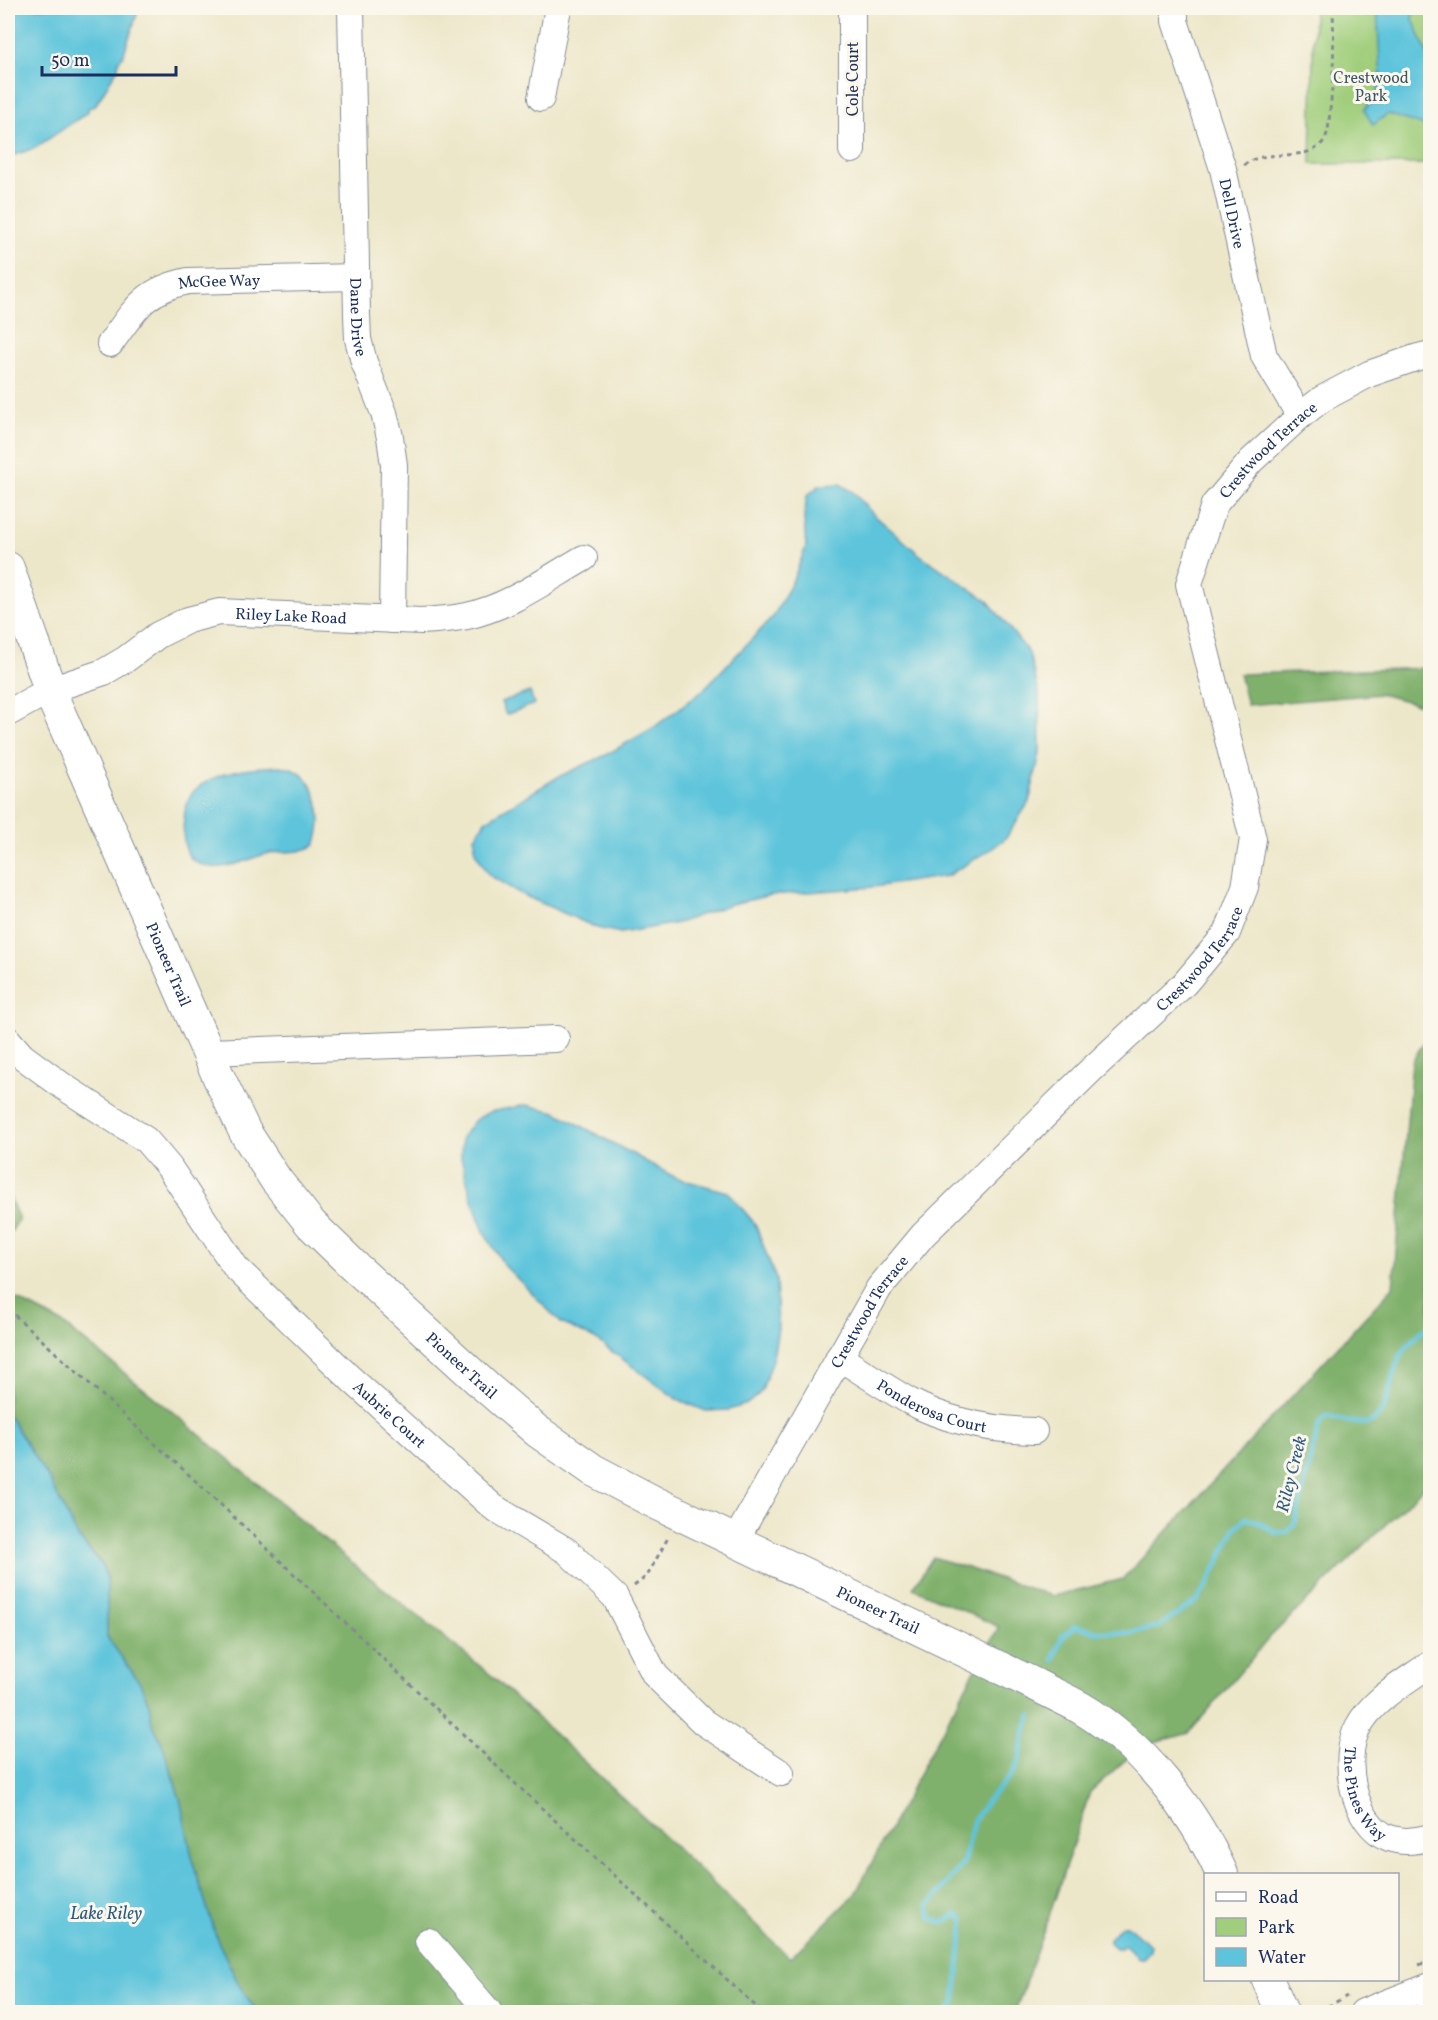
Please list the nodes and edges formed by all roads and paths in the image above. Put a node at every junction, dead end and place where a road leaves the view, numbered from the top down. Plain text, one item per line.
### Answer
1 (351, 8) edge
2 (558, 8) edge
3 (852, 8) edge
4 (1175, 8) edge
5 (1333, 8) edge
6 (541, 98) dead end
7 (852, 150) dead end
8 (1240, 168) dead end
9 (356, 277) junction
10 (110, 344) dead end
11 (1431, 354) edge
12 (1300, 416) junction
13 (584, 558) dead end
14 (8, 568) edge
15 (392, 620) junction
16 (50, 690) junction
17 (8, 713) edge
18 (556, 1039) dead end
19 (8, 1041) edge
20 (208, 1052) junction
21 (8, 1309) edge
22 (839, 1357) junction
23 (1034, 1431) dead end
24 (681, 1515) junction
25 (735, 1541) junction
26 (618, 1602) junction
27 (1431, 1664) edge
28 (781, 1773) dead end
29 (1431, 1838) edge
30 (1221, 1873) edge
31 (428, 1941) dead end
32 (1268, 1981) edge
33 (1431, 1986) edge
34 (489, 2013) edge
35 (762, 2013) edge
36 (1282, 2013) edge
37 (1364, 2013) edge

1 - 9 street, Dane Drive
2 - 6 street
3 - 7 street, Cole Court
4 - 12 street, Dell Drive
5 - 8 path
9 - 10 street, McGee Way
9 - 15 street, Dane Drive
11 - 12 street, Crestwood Terrace
12 - 22 street, Crestwood Terrace
13 - 15 street, Riley Lake Road
14 - 16 main road, Pioneer Trail
15 - 16 street, Riley Lake Road
16 - 17 street, Riley Lake Road
16 - 20 main road, Pioneer Trail
18 - 20 street
19 - 26 street, Aubrie Court
20 - 24 main road, Pioneer Trail
21 - 35 path
22 - 23 street, Ponderosa Court
22 - 25 street, Crestwood Terrace
24 - 25 main road, Pioneer Trail
24 - 26 path
25 - 30 main road, Pioneer Trail
26 - 28 street, Aubrie Court
27 - 29 street, The Pines Way
31 - 34 street
32 - 36 main road
33 - 37 street

